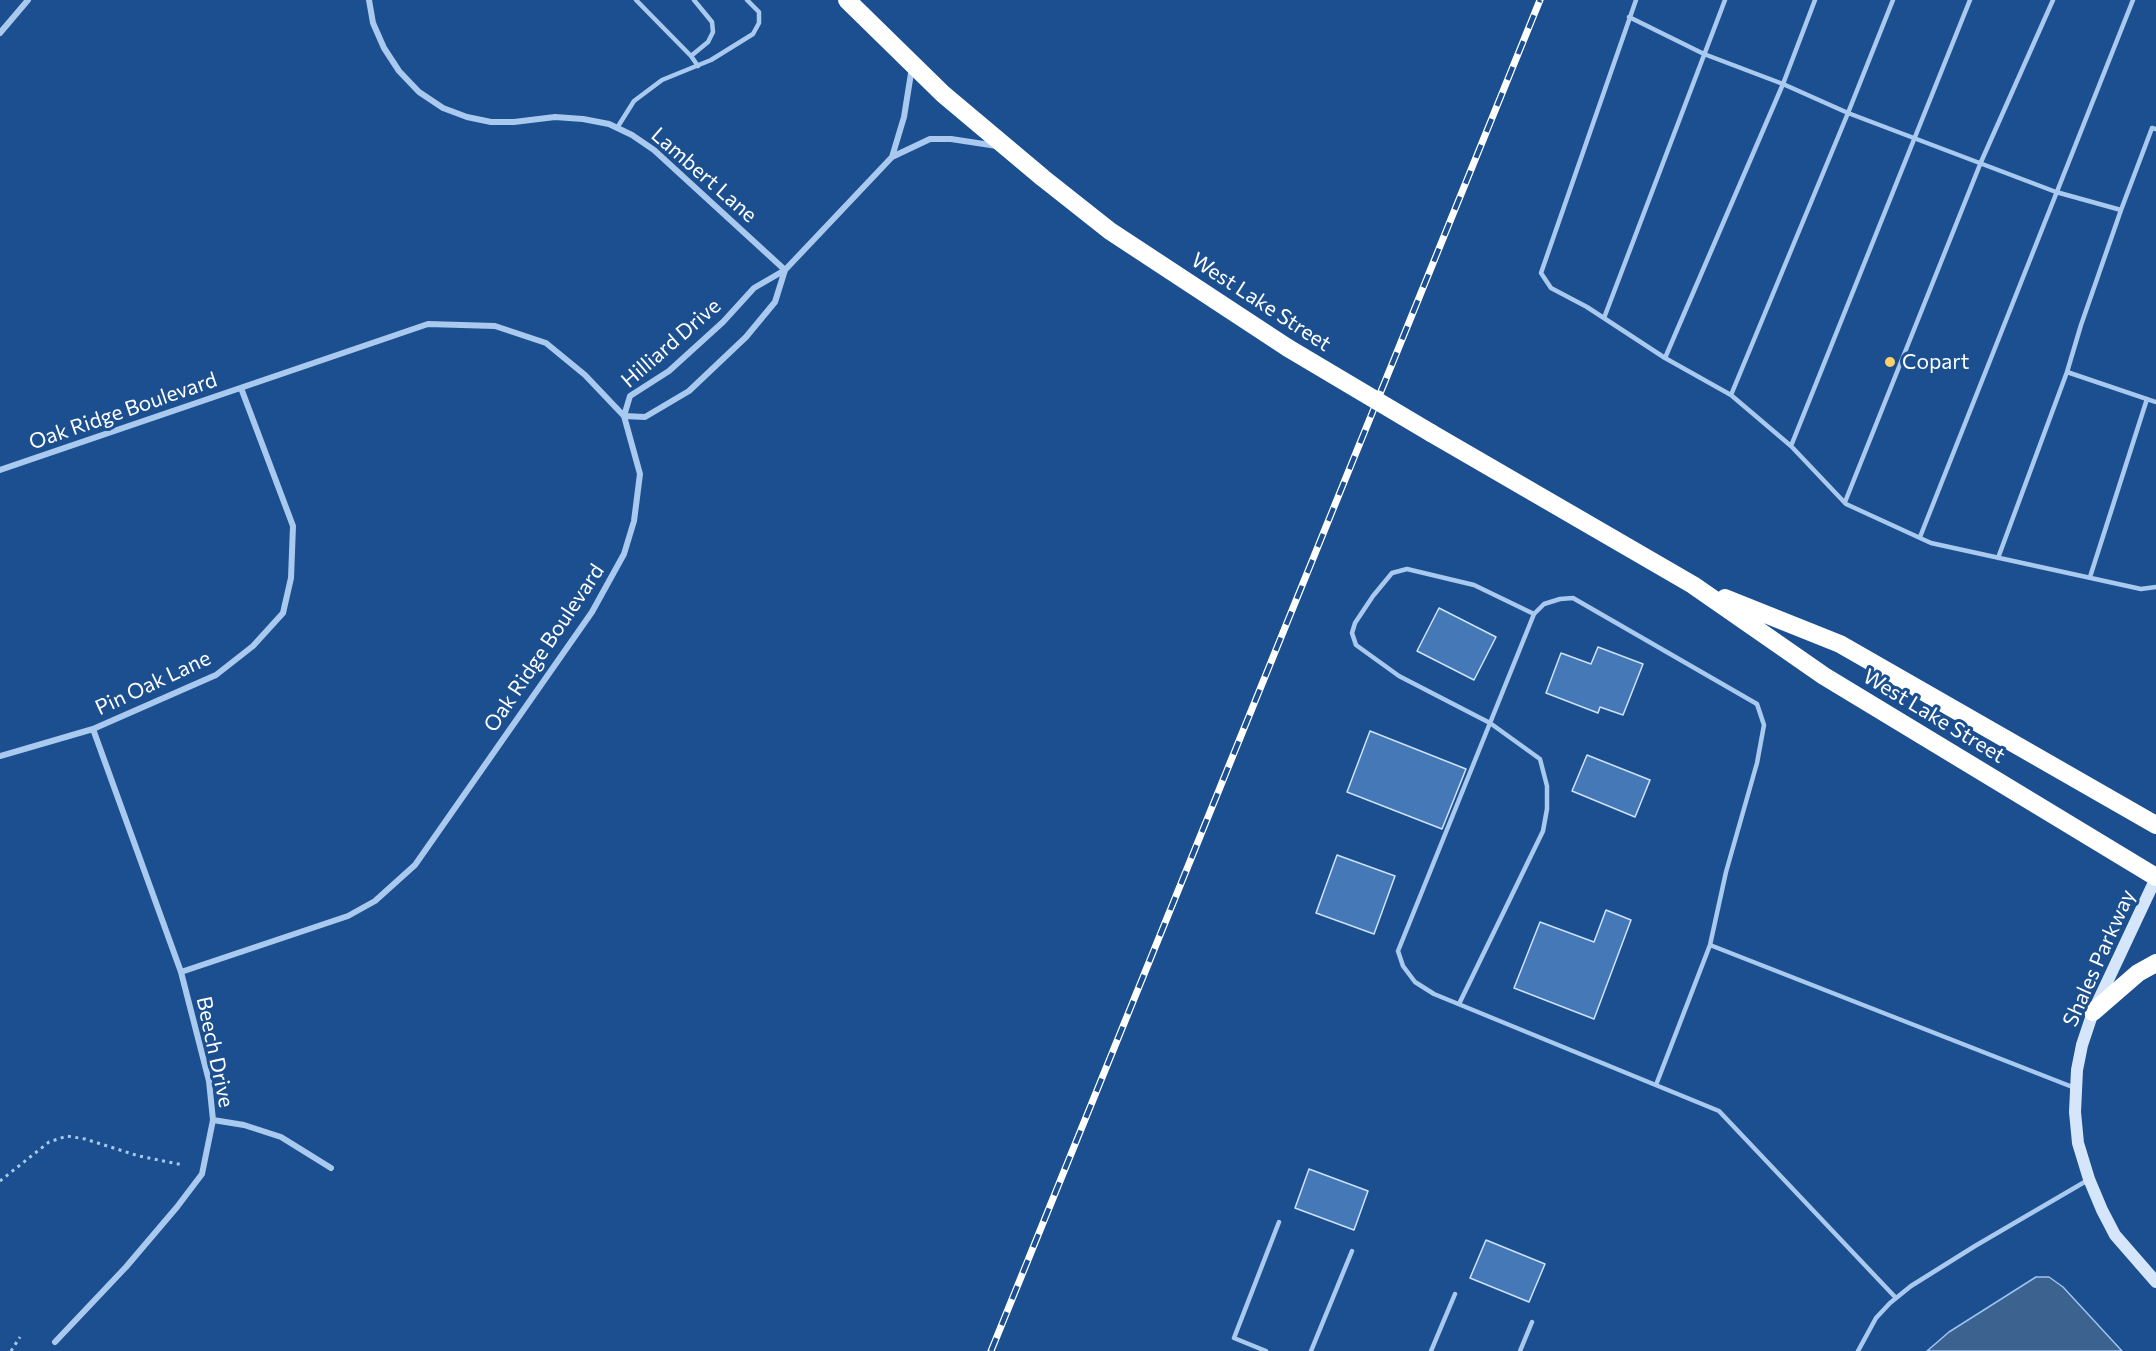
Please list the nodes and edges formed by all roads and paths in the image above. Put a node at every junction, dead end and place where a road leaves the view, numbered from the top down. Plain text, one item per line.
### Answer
1 (28, 0) edge
2 (369, 0) edge
3 (636, 0) edge
4 (694, 0) edge
5 (747, 0) edge
6 (847, 0) edge
7 (1636, 0) edge
8 (1725, 0) edge
9 (1815, 0) edge
10 (1893, 0) edge
11 (1970, 0) edge
12 (2053, 0) edge
13 (2133, 0) edge
14 (1629, 17) junction
15 (0, 33) edge
16 (1704, 54) junction
17 (691, 56) junction
18 (912, 64) junction
19 (698, 66) junction
20 (1783, 84) junction
21 (1848, 113) junction
22 (617, 128) junction
23 (2156, 129) edge
24 (1916, 139) junction
25 (1006, 147) junction
26 (892, 157) junction
27 (1981, 162) junction
28 (2056, 192) junction
29 (2121, 210) junction
30 (785, 270) junction
31 (1604, 318) junction
32 (1665, 358) junction
33 (2067, 372) junction
34 (242, 388) junction
35 (1731, 395) junction
36 (2147, 399) junction
37 (2156, 402) edge
38 (624, 416) junction
39 (1791, 446) junction
40 (0, 470) edge
41 (1845, 502) junction
42 (1920, 537) junction
43 (1998, 558) junction
44 (2090, 577) junction
45 (1693, 585) junction
46 (2156, 587) edge
47 (1534, 614) junction
48 (1490, 723) junction
49 (93, 729) junction
50 (0, 756) edge
51 (2156, 825) edge
52 (2156, 878) edge
53 (1710, 945) junction
54 (2156, 963) edge
55 (181, 972) junction
56 (1459, 1004) junction
57 (2093, 1012) junction
58 (1656, 1085) junction
59 (2075, 1088) junction
60 (213, 1120) junction
61 (183, 1164) dead end
62 (331, 1168) dead end
63 (2089, 1179) junction
64 (0, 1181) edge
65 (1279, 1222) dead end
66 (1352, 1251) dead end
67 (2156, 1282) edge
68 (1455, 1294) dead end
69 (1896, 1298) junction
70 (1532, 1323) dead end
71 (20, 1337) dead end
72 (55, 1342) dead end
73 (11, 1351) edge
74 (1266, 1351) edge
75 (1311, 1351) edge
76 (1431, 1351) edge
77 (1520, 1351) edge
78 (1858, 1351) edge

1 - 15 street
2 - 22 street, Lambert Lane
3 - 17 lane
4 - 17 lane
5 - 19 lane
6 - 18 highway, West Lake Street
7 - 14 lane
8 - 16 lane
9 - 20 lane
10 - 21 lane
11 - 24 lane
12 - 27 lane
13 - 28 lane
14 - 16 lane
14 - 31 lane
16 - 20 lane
16 - 31 lane
17 - 19 lane
18 - 25 highway, West Lake Street
18 - 26 street, Hilliard Drive
19 - 22 lane
20 - 21 lane
20 - 32 lane
21 - 24 lane
21 - 35 lane
22 - 30 street, Lambert Lane
23 - 29 lane
24 - 27 lane
24 - 39 lane
25 - 26 street, Hilliard Drive
25 - 45 highway, West Lake Street, bridge
26 - 30 street, Hilliard Drive
27 - 28 lane
27 - 41 lane
28 - 29 lane
28 - 42 lane
29 - 33 lane
30 - 38 street, Hilliard Drive
30 - 38 street, Hilliard Drive
31 - 32 lane
32 - 35 lane
33 - 36 lane
33 - 43 lane
34 - 38 street, Oak Ridge Boulevard
34 - 40 street, Oak Ridge Boulevard
34 - 49 street, Pin Oak Lane
35 - 39 lane
36 - 37 lane
36 - 44 lane
38 - 55 street, Oak Ridge Boulevard
39 - 41 lane
41 - 42 lane
42 - 43 lane
43 - 44 lane
44 - 46 lane
45 - 51 highway, West Lake Street
45 - 52 highway, West Lake Street
47 - 48 lane
47 - 48 lane
47 - 53 lane
48 - 56 lane
48 - 56 lane
49 - 50 street, Pin Oak Lane
49 - 55 street, Beech Drive
52 - 57 street, Shales Parkway
53 - 58 lane
53 - 59 lane
54 - 57 highway
55 - 60 street, Beech Drive
56 - 58 lane
57 - 59 street, Shales Parkway
58 - 69 lane
59 - 63 street, Shales Parkway
60 - 62 street
60 - 72 street, Beech Drive
61 - 64 path
63 - 67 street, Shales Parkway
63 - 69 lane
65 - 74 lane
66 - 75 lane
68 - 76 lane
69 - 78 lane
70 - 77 lane
71 - 73 path

